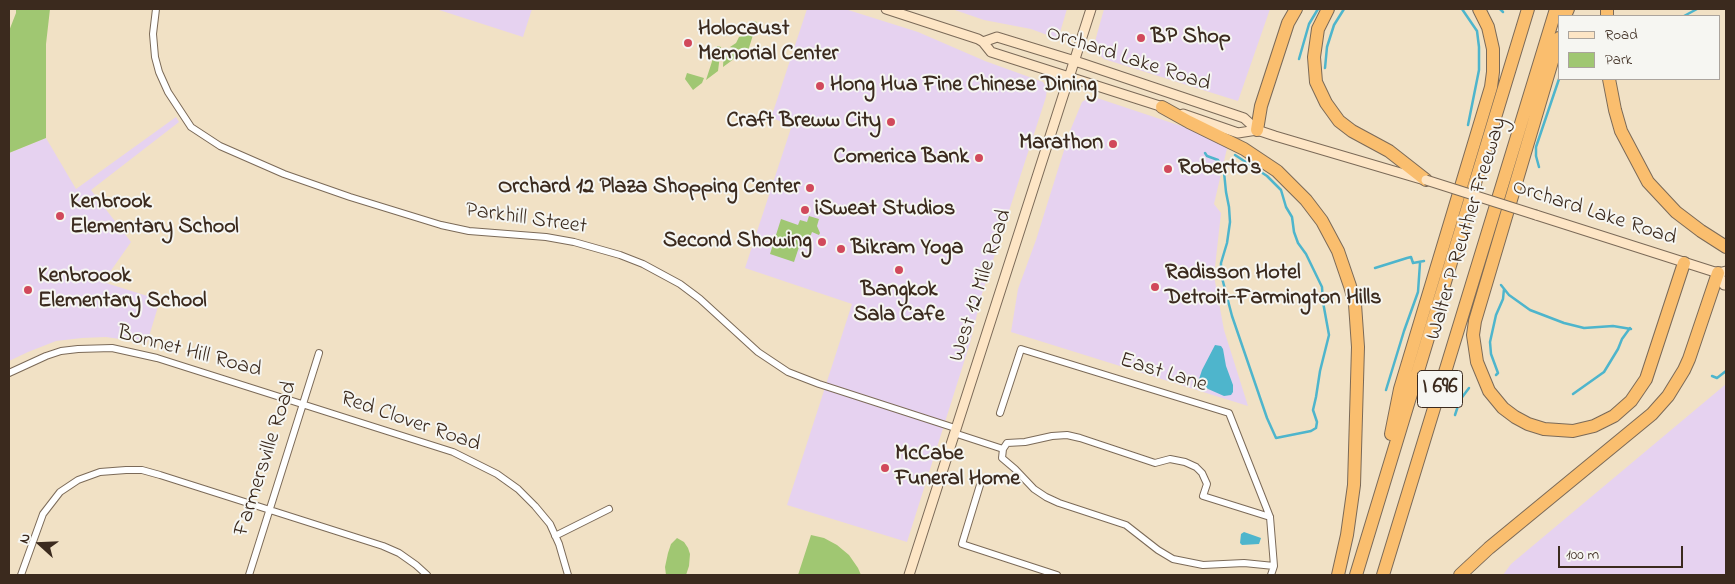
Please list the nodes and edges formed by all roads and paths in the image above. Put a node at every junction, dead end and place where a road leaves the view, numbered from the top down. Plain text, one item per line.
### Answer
1 (156, 9) edge
2 (886, 9) edge
3 (1091, 9) edge
4 (1296, 9) edge
5 (1328, 9) edge
6 (1479, 9) edge
7 (1528, 9) edge
8 (1556, 9) edge
9 (1558, 41) edge
10 (983, 42) junction
11 (1075, 61) junction
12 (1070, 77) junction
13 (1609, 80) edge
14 (1162, 107) junction
15 (1257, 130) junction
16 (1426, 180) junction
17 (1726, 247) edge
18 (1684, 263) junction
19 (1722, 272) edge
20 (1726, 285) edge
21 (319, 353) dead end
22 (9, 374) edge
23 (303, 405) junction
24 (1000, 412) dead end
25 (954, 431) junction
26 (1002, 450) junction
27 (980, 485) dead end
28 (609, 509) dead end
29 (269, 510) junction
30 (1375, 512) junction
31 (1270, 517) junction
32 (555, 536) junction
33 (1274, 566) junction
34 (21, 575) edge
35 (249, 575) edge
36 (427, 575) edge
37 (568, 575) edge
38 (908, 575) edge
39 (1057, 575) edge
40 (1271, 575) edge
41 (1338, 575) edge
42 (1356, 575) edge
43 (1384, 575) edge
44 (1460, 575) edge

1 - 25 street, Parkhill Street
2 - 10 main road, Orchard Lake Road
3 - 11 main road, West 12 Mile Road
4 - 15 highway
5 - 16 highway
6 - 30 highway
7 - 30 highway, Walter P Reuther Freeway / I 696
8 - 43 highway, Walter P Reuther Freeway / I 696
9 - 18 highway
10 - 11 main road, Orchard Lake Road
10 - 12 main road, Orchard Lake Road
11 - 12 main road, West 12 Mile Road
11 - 15 main road, Orchard Lake Road
12 - 14 main road, Orchard Lake Road
12 - 25 main road, West 12 Mile Road
13 - 17 highway
14 - 15 main road, Orchard Lake Road
14 - 41 highway
15 - 16 main road, Orchard Lake Road
16 - 18 main road, Orchard Lake Road, bridge
18 - 19 main road, Orchard Lake Road
19 - 20 main road
19 - 44 highway
21 - 23 street, Farmersville Road
22 - 23 street, Bonnet Hill Road
23 - 29 street, Farmersville Road
23 - 32 street, Red Clover Road
24 - 31 street, East Lane
25 - 26 street, Parkhill Street
25 - 38 main road, West 12 Mile Road
26 - 31 street
26 - 33 street
27 - 39 street
28 - 32 street
29 - 34 street
29 - 35 street, Farmersville Road
29 - 36 street
30 - 42 highway, Walter P Reuther Freeway / I 696
31 - 33 street, East Lane
32 - 37 street, Red Clover Road
33 - 40 street

